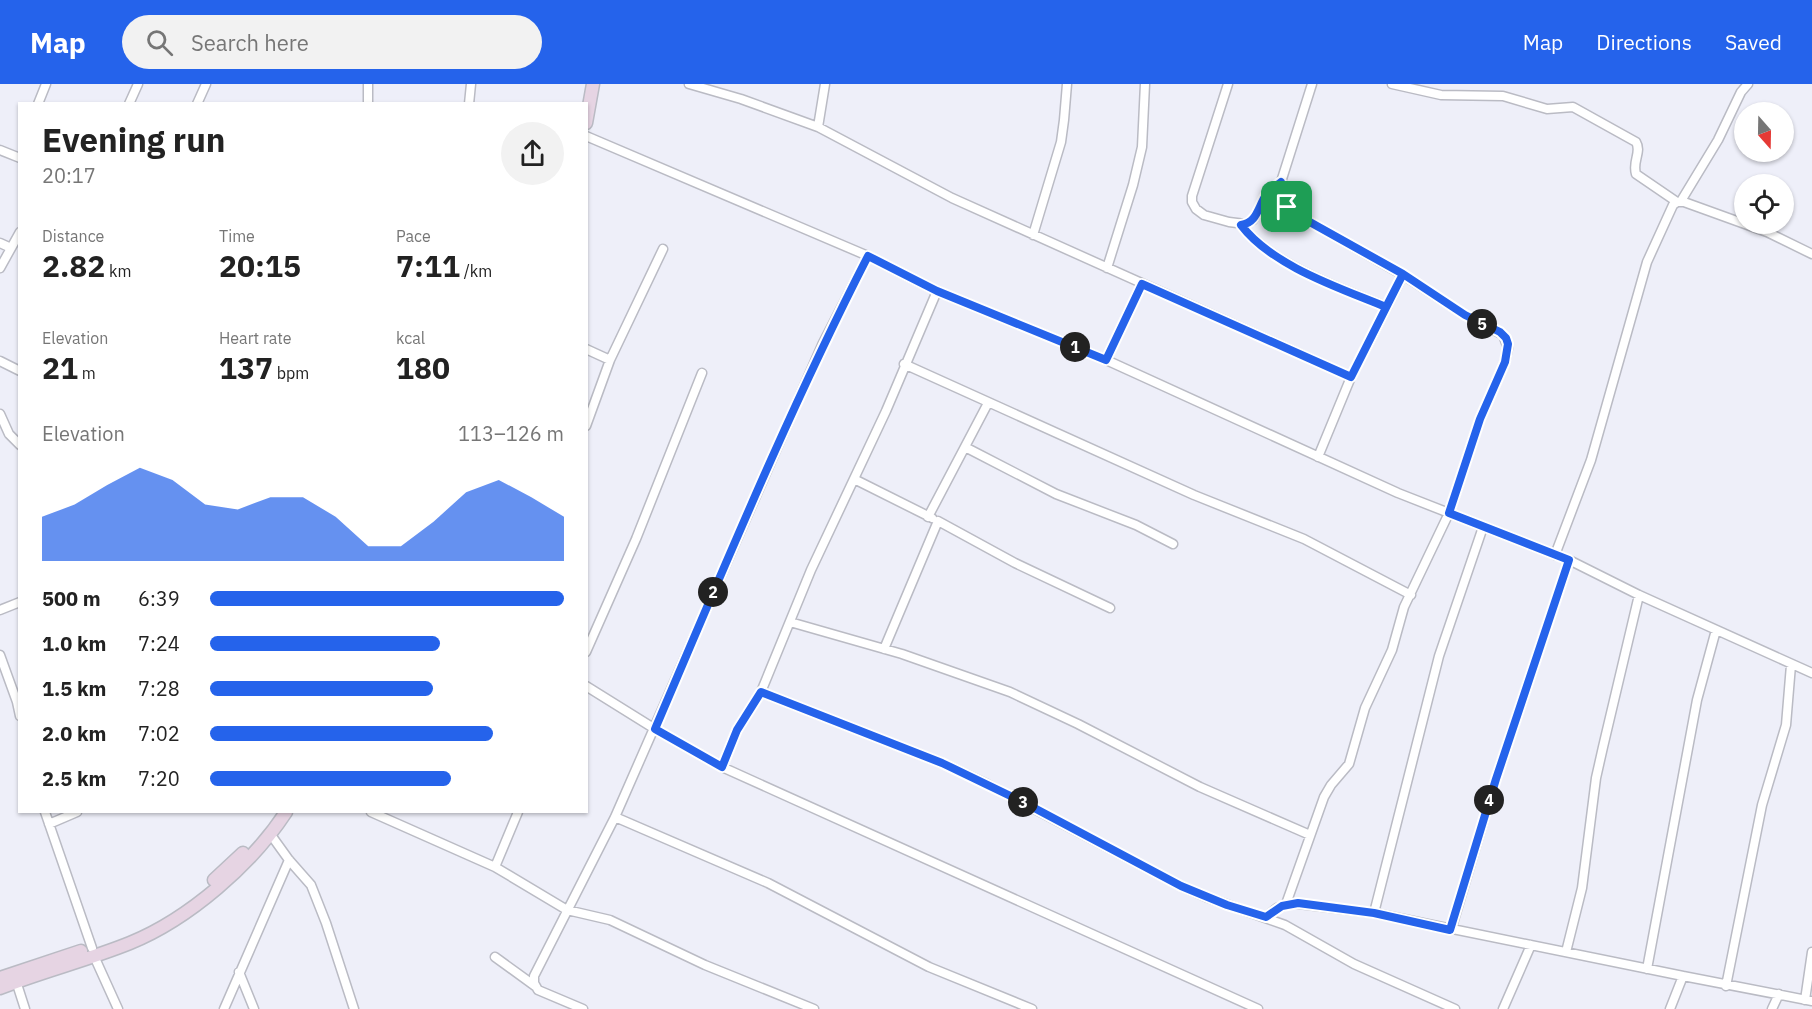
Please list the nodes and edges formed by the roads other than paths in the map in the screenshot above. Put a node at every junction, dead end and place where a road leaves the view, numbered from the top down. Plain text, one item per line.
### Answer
1 (46, 84) edge
2 (138, 84) edge
3 (206, 84) edge
4 (368, 84) edge
5 (471, 84) edge
6 (585, 84) edge
7 (593, 84) edge
8 (689, 84) edge
9 (825, 84) edge
10 (1067, 84) edge
11 (1145, 84) edge
12 (1228, 84) edge
13 (1312, 84) edge
14 (1392, 84) edge
15 (1748, 84) edge
16 (40, 102) edge
17 (130, 102) edge
18 (198, 102) edge
19 (368, 102) edge
20 (469, 102) edge
21 (582, 102) edge
22 (588, 112) edge
23 (818, 127) junction
24 (588, 137) edge
25 (0, 150) edge
26 (18, 156) edge
27 (1281, 182) junction
28 (1679, 201) junction
29 (1241, 225) junction
30 (1033, 235) junction
31 (18, 236) edge
32 (0, 243) edge
33 (11, 248) junction
34 (663, 249) dead end
35 (1812, 254) edge
36 (868, 256) junction
37 (0, 268) edge
38 (1107, 268) junction
39 (1403, 274) junction
40 (1142, 284) junction
41 (937, 291) junction
42 (1386, 307) junction
43 (588, 350) edge
44 (610, 360) junction
45 (1106, 360) junction
46 (0, 361) edge
47 (904, 364) junction
48 (18, 369) edge
49 (702, 373) dead end
50 (1351, 377) junction
51 (988, 404) junction
52 (0, 414) edge
53 (588, 420) edge
54 (18, 443) edge
55 (965, 447) junction
56 (1318, 457) junction
57 (854, 479) junction
58 (1449, 513) junction
59 (928, 517) junction
60 (938, 521) junction
61 (1483, 527) junction
62 (1173, 544) dead end
63 (1555, 555) junction
64 (1569, 560) junction
65 (1411, 595) junction
66 (1639, 595) junction
67 (18, 603) edge
68 (1110, 608) dead end
69 (0, 610) edge
70 (790, 622) junction
71 (1716, 630) junction
72 (588, 647) edge
73 (884, 649) junction
74 (0, 655) edge
75 (1791, 665) junction
76 (1812, 673) edge
77 (588, 687) edge
78 (761, 692) junction
79 (18, 707) edge
80 (655, 729) junction
81 (722, 767) junction
82 (45, 813) edge
83 (75, 813) edge
84 (276, 813) edge
85 (285, 813) edge
86 (373, 813) edge
87 (518, 813) edge
88 (615, 817) junction
89 (49, 824) junction
90 (1310, 835) junction
91 (271, 836) junction
92 (289, 860) junction
93 (495, 867) junction
94 (231, 870) junction
95 (1286, 904) junction
96 (567, 910) junction
97 (1374, 913) junction
98 (1266, 917) junction
99 (1450, 930) junction
100 (1531, 945) junction
101 (93, 952) junction
102 (1566, 952) junction
103 (1812, 952) edge
104 (495, 957) dead end
105 (1647, 969) junction
106 (34, 971) junction
107 (239, 972) junction
108 (1683, 976) junction
109 (0, 978) edge
110 (16, 981) junction
111 (1726, 986) junction
112 (535, 987) junction
113 (0, 988) edge
114 (1779, 994) junction
115 (1809, 1001) edge
116 (25, 1009) edge
117 (118, 1009) edge
118 (224, 1009) edge
119 (254, 1009) edge
120 (354, 1009) edge
121 (583, 1009) edge
122 (814, 1009) edge
123 (1032, 1009) edge
124 (1258, 1009) edge
125 (1455, 1009) edge
126 (1503, 1009) edge
127 (1670, 1009) edge
128 (1772, 1009) edge

1 - 16 street
2 - 17 street
3 - 18 street
4 - 19 street
5 - 20 street
6 - 21 main road
7 - 22 main road
8 - 23 street
9 - 23 street
10 - 30 street
11 - 38 street
12 - 29 street
13 - 27 street
14 - 28 street
15 - 28 street
23 - 30 street
24 - 36 street
25 - 26 street
27 - 29 street
27 - 39 street
28 - 35 street
28 - 63 street
29 - 42 street
30 - 38 street
31 - 33 street
32 - 33 street
33 - 37 street
34 - 44 street
36 - 41 street
36 - 80 street
38 - 40 street
39 - 42 street
39 - 58 street
40 - 45 street
40 - 50 street
41 - 45 street
41 - 47 street
42 - 50 street
43 - 44 street
44 - 53 street
45 - 56 street
46 - 48 street
47 - 51 street
47 - 57 street
49 - 72 street
50 - 56 street
51 - 55 street
51 - 65 street
52 - 54 street
55 - 59 street
55 - 62 street
56 - 58 street
57 - 59 street
57 - 70 street
58 - 61 street
58 - 65 street
59 - 60 street
60 - 68 street
60 - 73 street
61 - 63 street
61 - 97 street
63 - 64 street
64 - 66 street
64 - 99 street
65 - 90 street
66 - 71 street
66 - 102 street
67 - 69 street
70 - 73 street
70 - 78 street
71 - 75 street
71 - 105 street
73 - 90 street
74 - 79 street
75 - 76 street
75 - 111 street
77 - 80 street
78 - 81 street
78 - 98 street
80 - 81 street
80 - 88 street
81 - 124 street
82 - 89 street
83 - 89 street
84 - 94 main road
85 - 91 main road
86 - 93 street
87 - 93 street
88 - 96 street
88 - 123 street
89 - 101 street
90 - 95 street
91 - 92 street
91 - 94 main road
92 - 107 street
92 - 120 street
93 - 96 street
94 - 101 main road
95 - 97 street
95 - 98 street
96 - 112 street
96 - 122 street
97 - 99 street
98 - 125 street
99 - 100 street
100 - 102 street
100 - 126 street
101 - 106 main road
101 - 117 street
102 - 105 street
103 - 115 street
104 - 112 street
105 - 108 street
106 - 109 main road
106 - 110 main road
107 - 118 street
107 - 119 street
108 - 111 street
108 - 127 street
110 - 113 main road
110 - 116 street
111 - 114 street
112 - 121 street
114 - 115 street
114 - 128 street

